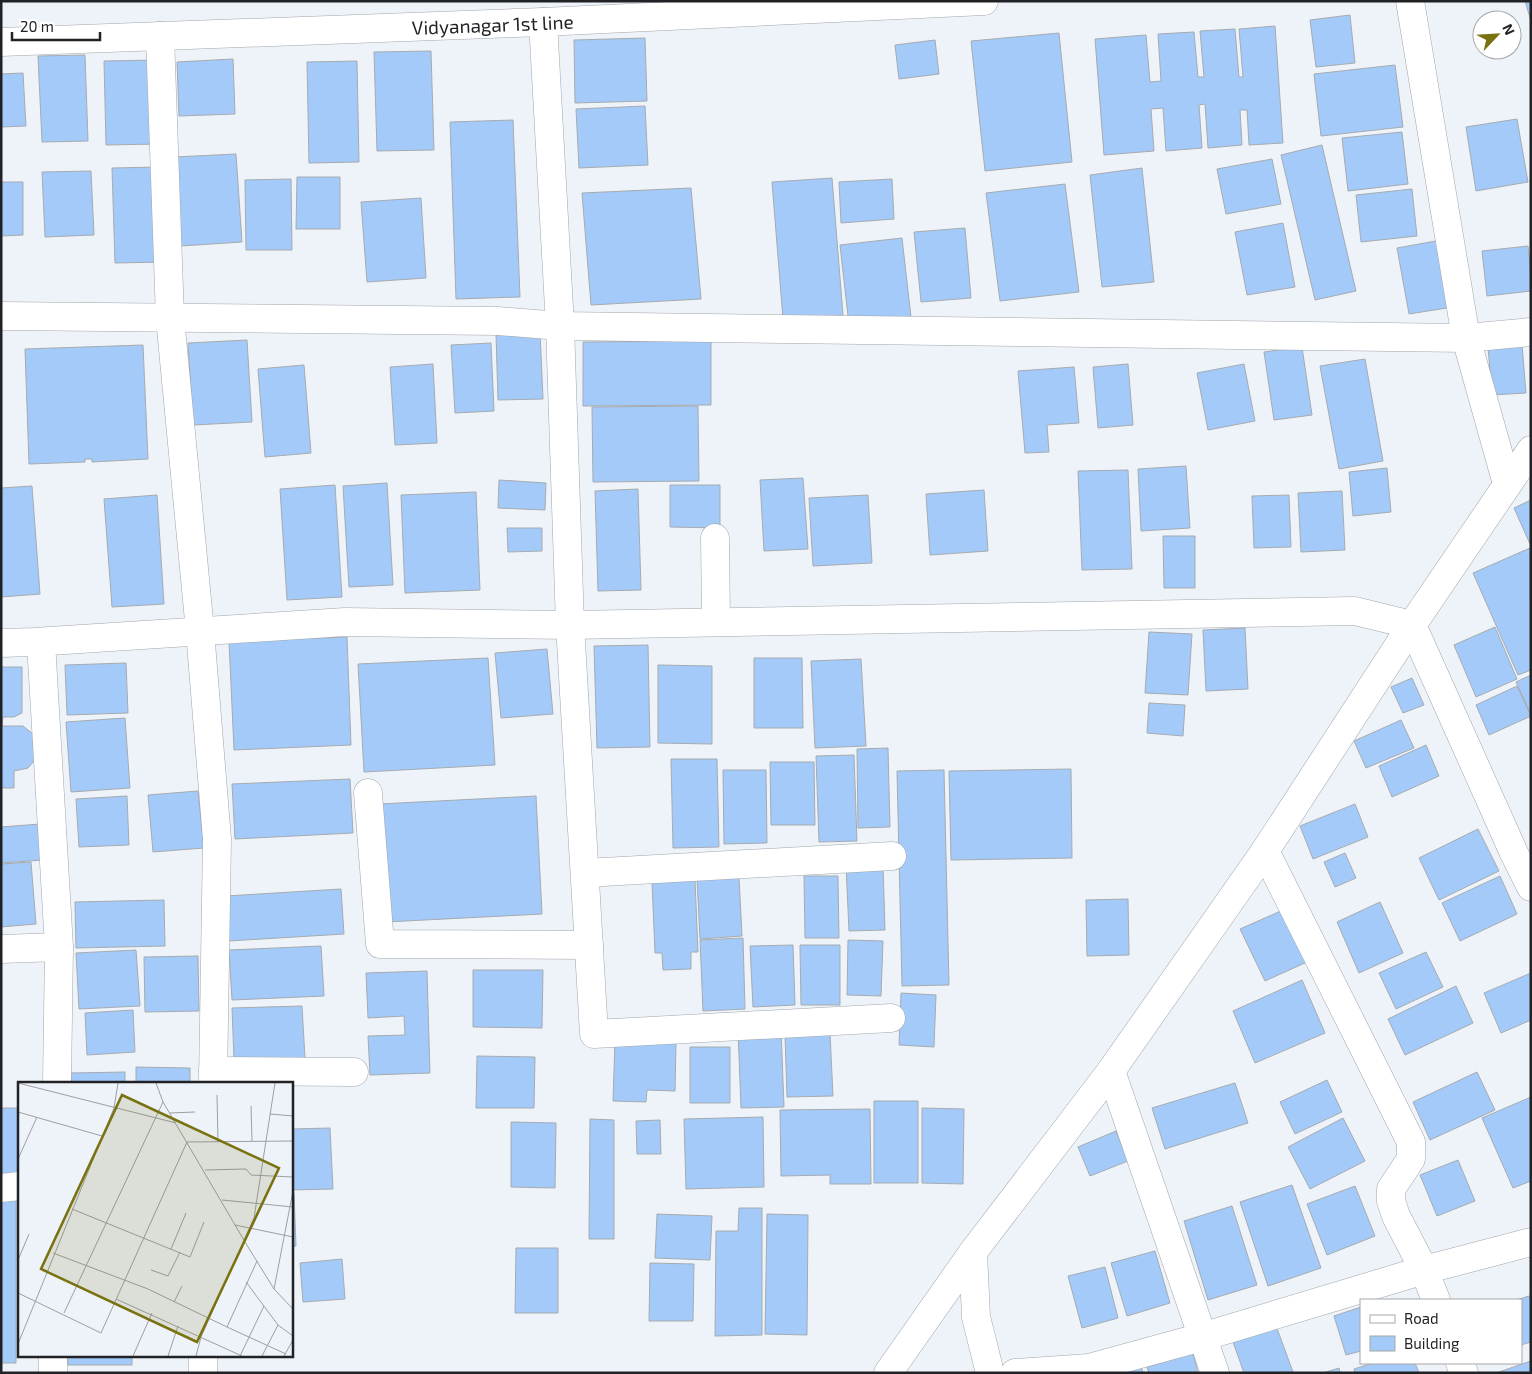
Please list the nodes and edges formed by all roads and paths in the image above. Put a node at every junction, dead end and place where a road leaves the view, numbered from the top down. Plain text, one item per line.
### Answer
1 (984, 1) edge
2 (1410, 1) edge
3 (543, 22) junction
4 (160, 36) junction
5 (1, 42) edge
6 (1, 316) edge
7 (170, 318) junction
8 (560, 326) junction
9 (1531, 332) edge
10 (1466, 338) junction
11 (1531, 450) edge
12 (1507, 484) junction
13 (714, 538) dead end
14 (716, 622) junction
15 (570, 625) junction
16 (1412, 625) junction
17 (200, 631) junction
18 (41, 642) junction
19 (1, 643) edge
20 (368, 793) dead end
21 (1522, 849) edge
22 (1265, 851) junction
23 (892, 856) dead end
24 (585, 873) junction
25 (1531, 887) edge
26 (589, 945) junction
27 (59, 947) junction
28 (1, 949) edge
29 (891, 1018) dead end
30 (1111, 1071) junction
31 (354, 1072) dead end
32 (213, 1077) edge
33 (57, 1082) edge
34 (18, 1186) edge
35 (1, 1188) edge
36 (1531, 1242) edge
37 (973, 1252) junction
38 (1424, 1270) junction
39 (1436, 1299) edge
40 (1202, 1337) junction
41 (53, 1356) edge
42 (203, 1356) edge
43 (53, 1373) edge
44 (203, 1373) edge
45 (888, 1373) edge
46 (990, 1373) edge
47 (1015, 1373) edge
48 (1215, 1373) edge

1 - 3 street, Vidyanagar 1st line
2 - 10 street
3 - 4 street, Vidyanagar 1st line
3 - 8 street
4 - 5 street, Vidyanagar 1st line
4 - 7 street
6 - 7 street
7 - 8 street
7 - 17 street
8 - 10 street
8 - 15 street
9 - 10 street
10 - 12 street
11 - 12 street
12 - 16 street
13 - 14 street
14 - 15 street
14 - 16 street
15 - 17 street
15 - 24 street
16 - 21 street
16 - 22 street
17 - 18 street
17 - 32 street
18 - 19 street
18 - 27 street
20 - 26 street
21 - 25 street
22 - 30 street
22 - 38 street
23 - 24 street
24 - 26 street
26 - 29 street
27 - 28 street
27 - 33 street
30 - 37 street
30 - 40 street
31 - 32 street
34 - 35 street
36 - 38 street
37 - 45 street
37 - 46 street
38 - 39 street
38 - 40 street
40 - 47 street
40 - 48 street
41 - 43 street
42 - 44 street

